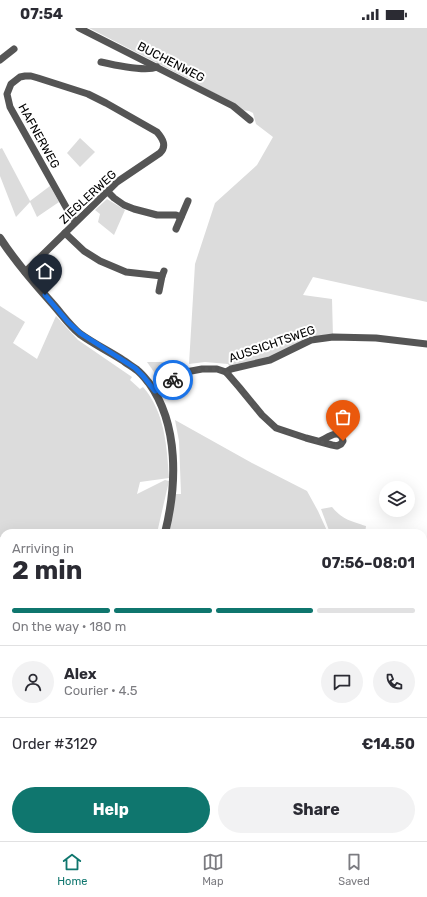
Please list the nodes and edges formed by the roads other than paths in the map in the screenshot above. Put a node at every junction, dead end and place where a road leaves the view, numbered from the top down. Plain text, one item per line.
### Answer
1 (79, 28) edge
2 (14, 49) dead end
3 (0, 60) edge
4 (101, 62) dead end
5 (157, 67) junction
6 (250, 120) dead end
7 (163, 141) joint
8 (108, 192) junction
9 (188, 201) dead end
10 (181, 217) junction
11 (76, 222) junction
12 (176, 229) dead end
13 (65, 233) junction
14 (0, 238) edge
15 (25, 272) junction
16 (159, 291) dead end
17 (427, 344) edge
18 (226, 372) junction
19 (155, 391) junction
20 (320, 441) dead end
21 (166, 529) edge

1 - 5 street, BUCHENWEG
2 - 3 street
4 - 5 street
5 - 6 street, BUCHENWEG
7 - 8 street, ZIEGLERWEG
7 - 11 street, HAFNERWEG
8 - 10 street
8 - 11 street, ZIEGLERWEG
9 - 10 street
10 - 12 street
11 - 13 street, ZIEGLERWEG
13 - 15 street, ZIEGLERWEG
13 - 16 street
14 - 15 street
15 - 19 street
17 - 18 street, AUSSICHTSWEG
18 - 19 street, AUSSICHTSWEG
18 - 20 street
19 - 21 street

